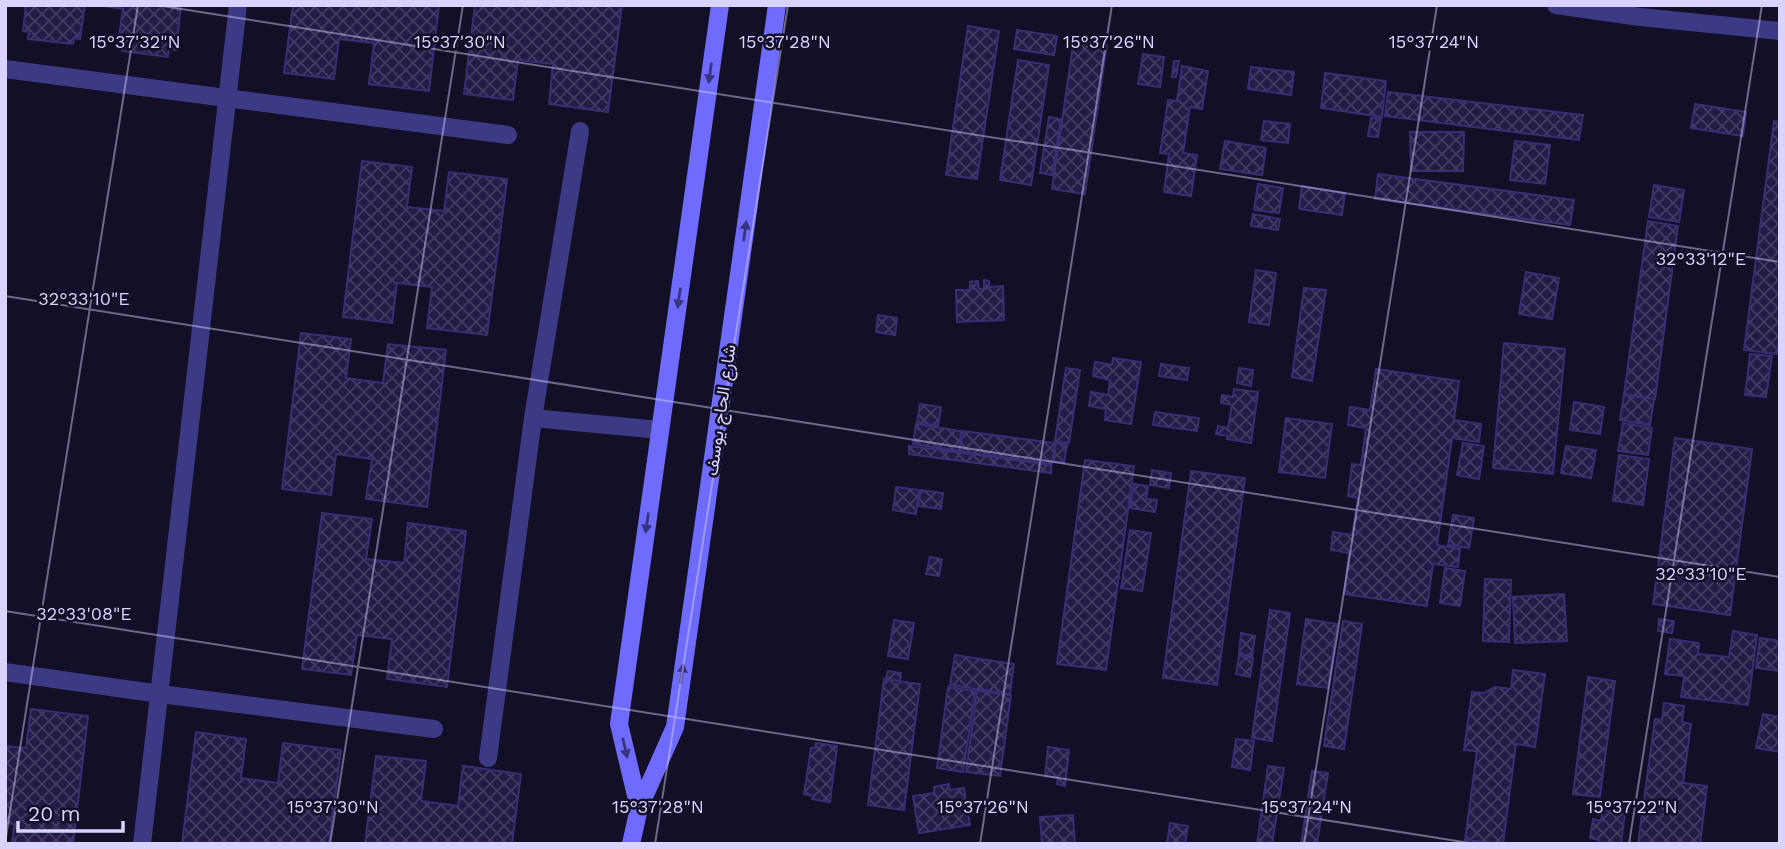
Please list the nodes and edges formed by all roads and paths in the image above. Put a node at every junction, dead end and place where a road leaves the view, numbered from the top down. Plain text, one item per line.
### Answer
1 (238, 5) edge
2 (720, 5) edge
3 (777, 5) edge
4 (1556, 5) edge
5 (1641, 11) edge
6 (1780, 31) edge
7 (5, 69) edge
8 (228, 98) junction
9 (580, 131) dead end
10 (508, 135) dead end
11 (533, 418) junction
12 (660, 430) junction
13 (5, 672) edge
14 (160, 694) junction
15 (434, 729) dead end
16 (488, 758) dead end
17 (639, 808) junction
18 (142, 844) edge
19 (631, 844) edge

1 - 8 street
2 -> 12 main road, شارع الحاج يوسف
17 -> 3 main road, شارع الحاج يوسف
4 - 5 street
5 - 6 street
7 - 8 street
8 - 10 street
8 - 14 street
9 - 11 street
11 - 12 street
11 - 16 street
12 -> 17 main road, شارع الحاج يوسف
13 - 14 street
14 - 15 street
14 - 18 street
17 - 19 main road, شارع الحاج يوسف

